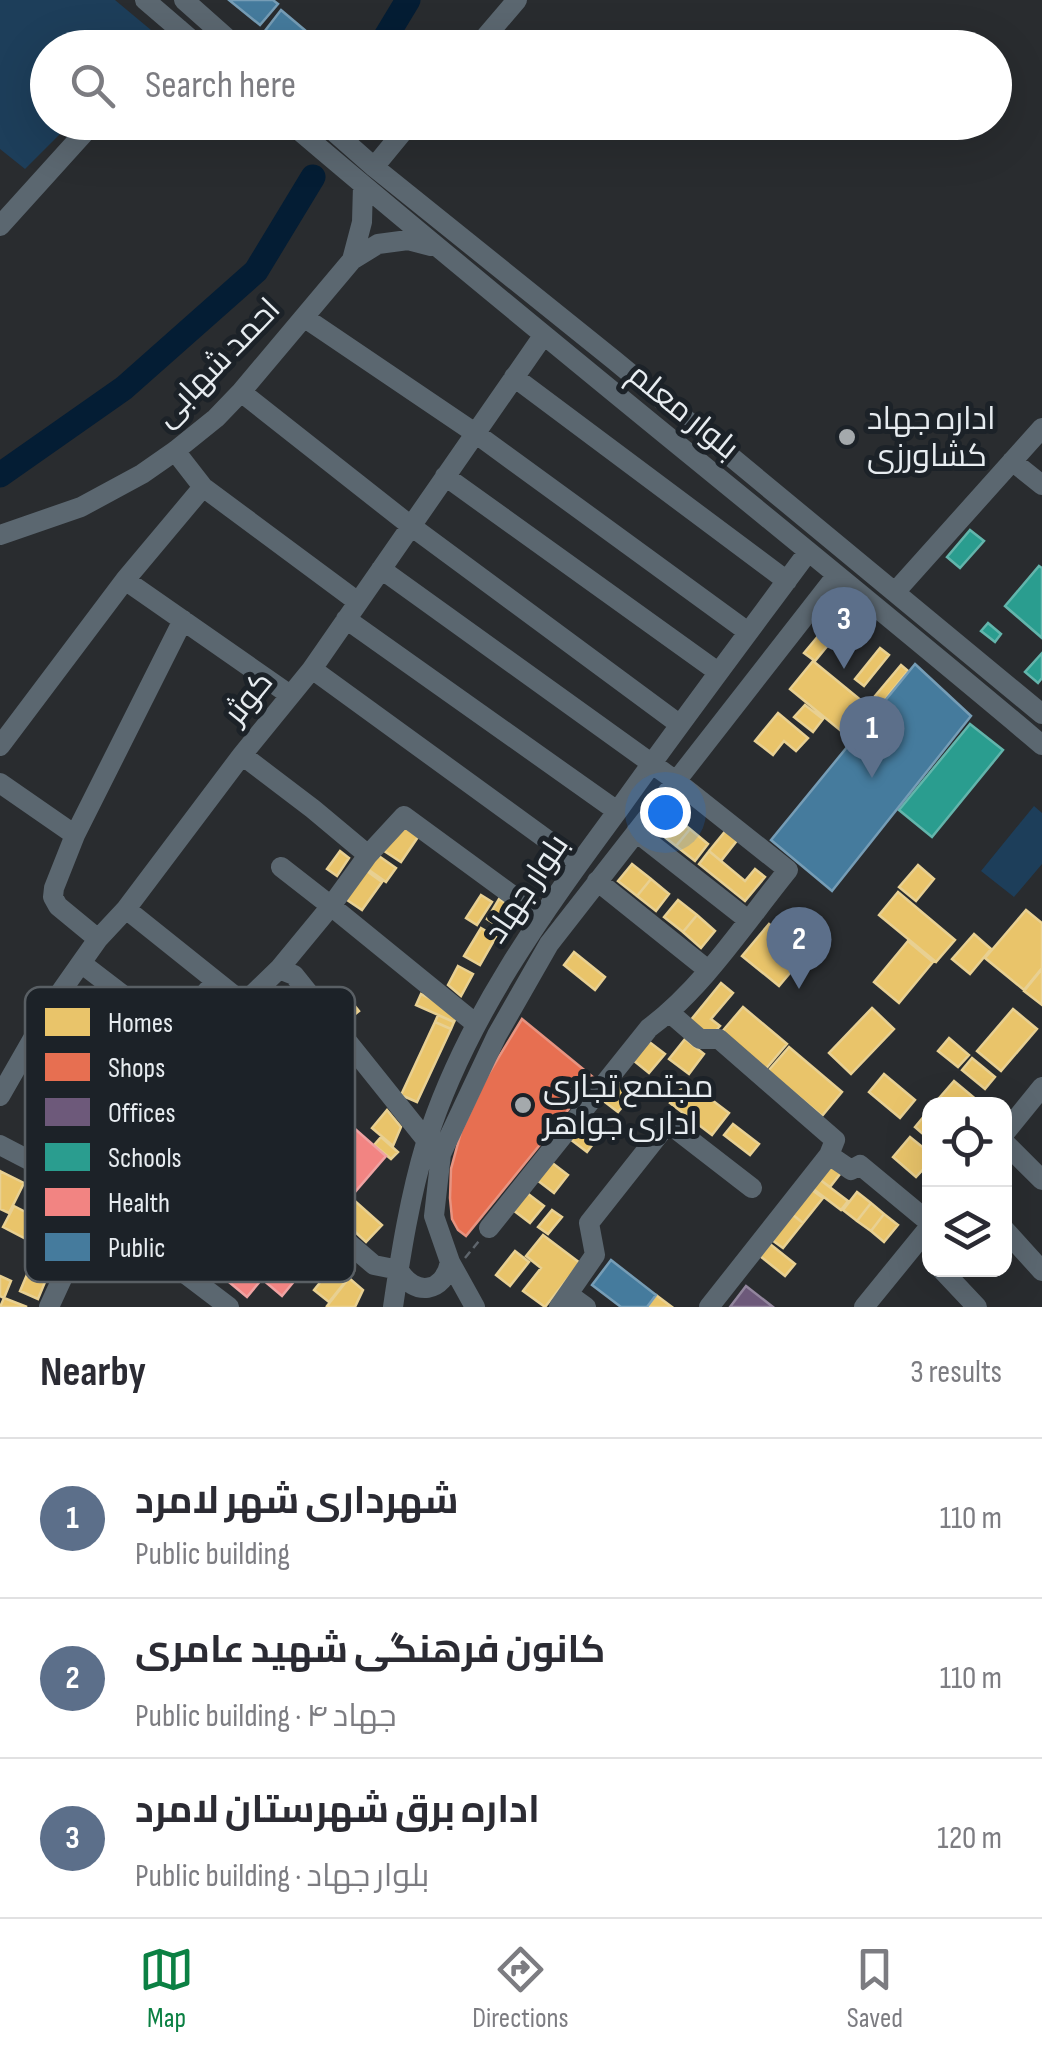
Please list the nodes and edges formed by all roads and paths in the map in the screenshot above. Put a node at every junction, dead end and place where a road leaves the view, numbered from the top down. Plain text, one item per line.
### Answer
1 (145, 0) edge
2 (184, 0) edge
3 (516, 0) edge
4 (179, 29) edge
5 (218, 30) edge
6 (491, 30) edge
7 (78, 140) edge
8 (315, 140) edge
9 (339, 140) edge
10 (397, 140) edge
11 (368, 176) junction
12 (0, 226) edge
13 (437, 248) junction
14 (352, 260) junction
15 (304, 318) junction
16 (543, 336) junction
17 (514, 377) junction
18 (241, 392) junction
19 (666, 403) junction
20 (650, 424) junction
21 (1042, 428) edge
22 (475, 433) junction
23 (175, 452) junction
24 (1012, 461) junction
25 (446, 476) junction
26 (1042, 485) edge
27 (203, 487) junction
28 (411, 526) junction
29 (0, 535) edge
30 (808, 552) junction
31 (381, 569) junction
32 (837, 575) junction
33 (124, 580) junction
34 (783, 586) junction
35 (896, 592) junction
36 (352, 610) junction
37 (807, 613) junction
38 (183, 620) junction
39 (748, 632) junction
40 (312, 669) junction
41 (718, 672) junction
42 (290, 695) junction
43 (1042, 714) edge
44 (679, 724) junction
45 (0, 746) edge
46 (1042, 746) edge
47 (242, 755) junction
48 (651, 764) junction
49 (676, 781) junction
50 (0, 784) edge
51 (617, 812) junction
52 (636, 832) junction
53 (75, 835) junction
54 (368, 855) junction
55 (579, 863) junction
56 (281, 867) dead end
57 (597, 881) junction
58 (331, 906) junction
59 (126, 909) junction
60 (542, 917) junction
61 (748, 920) junction
62 (98, 939) junction
63 (80, 963) junction
64 (279, 969) junction
65 (708, 970) junction
66 (216, 982) junction
67 (64, 987) edge
68 (111, 987) edge
69 (211, 987) edge
70 (223, 987) edge
71 (260, 987) edge
72 (302, 987) edge
73 (670, 1013) junction
74 (476, 1024) junction
75 (25, 1052) edge
76 (355, 1054) edge
77 (1042, 1087) edge
78 (0, 1096) edge
79 (1012, 1124) edge
80 (427, 1142) junction
81 (0, 1145) edge
82 (1012, 1150) edge
83 (829, 1155) junction
84 (25, 1158) edge
85 (1042, 1180) edge
86 (752, 1188) dead end
87 (489, 1228) joint
88 (922, 1233) edge
89 (1012, 1238) edge
90 (922, 1242) edge
91 (355, 1248) edge
92 (452, 1266) junction
93 (398, 1270) junction
94 (1042, 1271) edge
95 (949, 1277) edge
96 (60, 1282) edge
97 (196, 1282) edge
98 (564, 1301) edge
99 (48, 1307) edge
100 (228, 1307) edge
101 (394, 1307) edge
102 (476, 1307) edge
103 (586, 1307) edge
104 (708, 1307) edge
105 (864, 1307) edge
106 (977, 1307) edge

1 - 4 street
2 - 5 street
3 - 6 street
7 - 12 street
8 - 11 street, بلوار معلم
9 - 11 street, بلوار معلم
10 - 11 street
11 - 13 street, بلوار معلم
11 - 14 street, احمد شهابی
11 - 19 street, بلوار معلم
13 - 14 street, احمد شهابی
13 - 16 street, بلوار معلم
14 - 15 street, احمد شهابی
15 - 18 street, احمد شهابی
15 - 22 street
16 - 17 street, کوثر
16 - 20 street, بلوار معلم
17 - 22 street, کوثر
17 - 34 street
18 - 23 street, احمد شهابی
18 - 28 street
19 - 20 street
19 - 35 street, بلوار معلم
20 - 30 street, بلوار معلم
21 - 24 street
22 - 25 street, کوثر
22 - 39 street
23 - 27 street
23 - 29 street, احمد شهابی
24 - 26 street
24 - 35 street
25 - 28 street, کوثر
25 - 41 street
27 - 33 street
27 - 36 street
28 - 31 street, کوثر
28 - 44 street
30 - 32 street, بلوار معلم
30 - 34 street, بلوار جهاد
31 - 36 street, کوثر
31 - 48 street
32 - 37 street, بلوار جهاد
32 - 46 street, بلوار معلم
33 - 38 street
33 - 45 street
34 - 37 street
34 - 39 street, بلوار جهاد
35 - 43 street, بلوار معلم
36 - 40 street, کوثر
36 - 51 street
37 - 49 street, بلوار جهاد
38 - 42 street
38 - 53 street
39 - 41 street, بلوار جهاد
40 - 42 street, کوثر
40 - 55 street
41 - 44 street, بلوار جهاد
42 - 47 street, کوثر
44 - 48 street, بلوار جهاد
47 - 54 street
47 - 59 street, کوثر
48 - 49 street
48 - 51 street, بلوار جهاد
49 - 52 street, بلوار جهاد
49 - 61 street
50 - 53 street
51 - 55 street, بلوار جهاد
52 - 57 street, بلوار جهاد
52 - 61 street
53 - 62 street
54 - 58 street
54 - 60 street
55 - 60 street, بلوار جهاد
56 - 58 street
57 - 65 street
57 - 92 street, بلوار جهاد
58 - 64 street
58 - 74 street
59 - 62 street, کوثر
59 - 66 street
60 - 74 street, بلوار جهاد
61 - 65 street
62 - 63 street, کوثر
63 - 67 street, کوثر
63 - 68 street
64 - 71 street
64 - 72 street
65 - 73 street
66 - 69 street
66 - 70 street
73 - 83 street
73 - 87 street
74 - 80 street, بلوار جهاد
75 - 78 street, کوثر
76 - 80 street
77 - 79 street
80 - 93 street, بلوار جهاد
81 - 84 street
82 - 85 street
83 - 88 street
83 - 104 street
86 - 98 street
87 - 92 path
89 - 94 street
90 - 105 street
91 - 93 street
92 - 93 street
92 - 102 street, بلوار جهاد
93 - 101 street, بلوار جهاد
95 - 106 street
96 - 99 street
97 - 100 street
98 - 103 street

